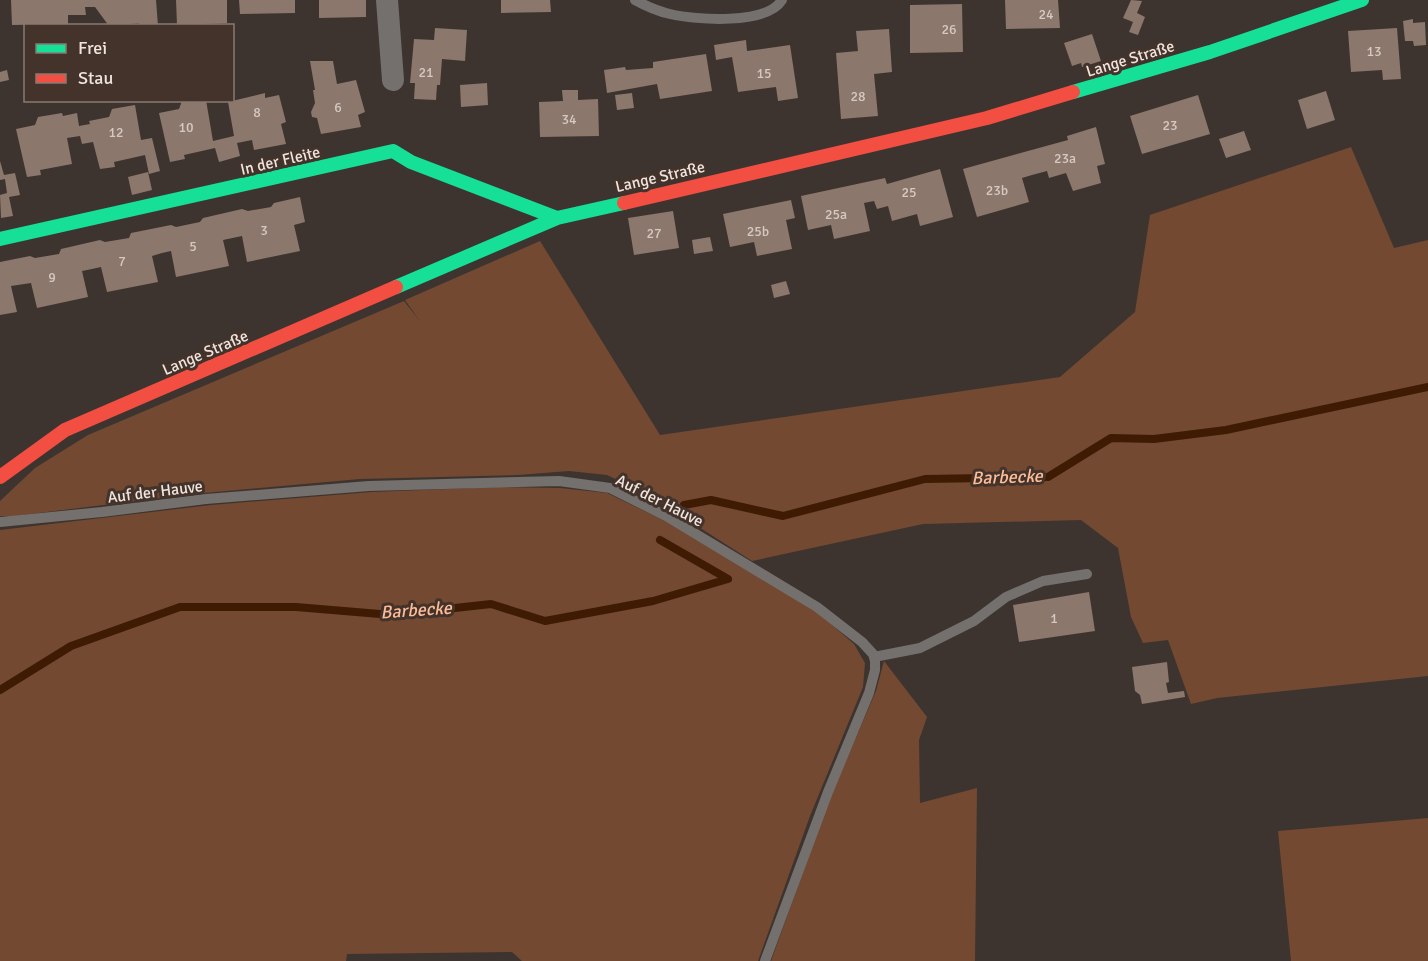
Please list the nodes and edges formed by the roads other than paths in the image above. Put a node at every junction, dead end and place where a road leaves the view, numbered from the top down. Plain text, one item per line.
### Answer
1 (387, 0) edge
2 (635, 0) edge
3 (782, 0) edge
4 (1362, 0) edge
5 (393, 80) dead end
6 (557, 218) junction
7 (0, 238) edge
8 (0, 477) edge
9 (0, 522) edge
10 (1087, 574) dead end
11 (874, 657) junction
12 (765, 961) edge

1 - 5 street
2 - 3 lane
4 - 6 street, Lange Straße
6 - 7 street, In der Fleite
6 - 8 street, Lange Straße
9 - 11 lane, Auf der Hauve
10 - 11 lane
11 - 12 lane

